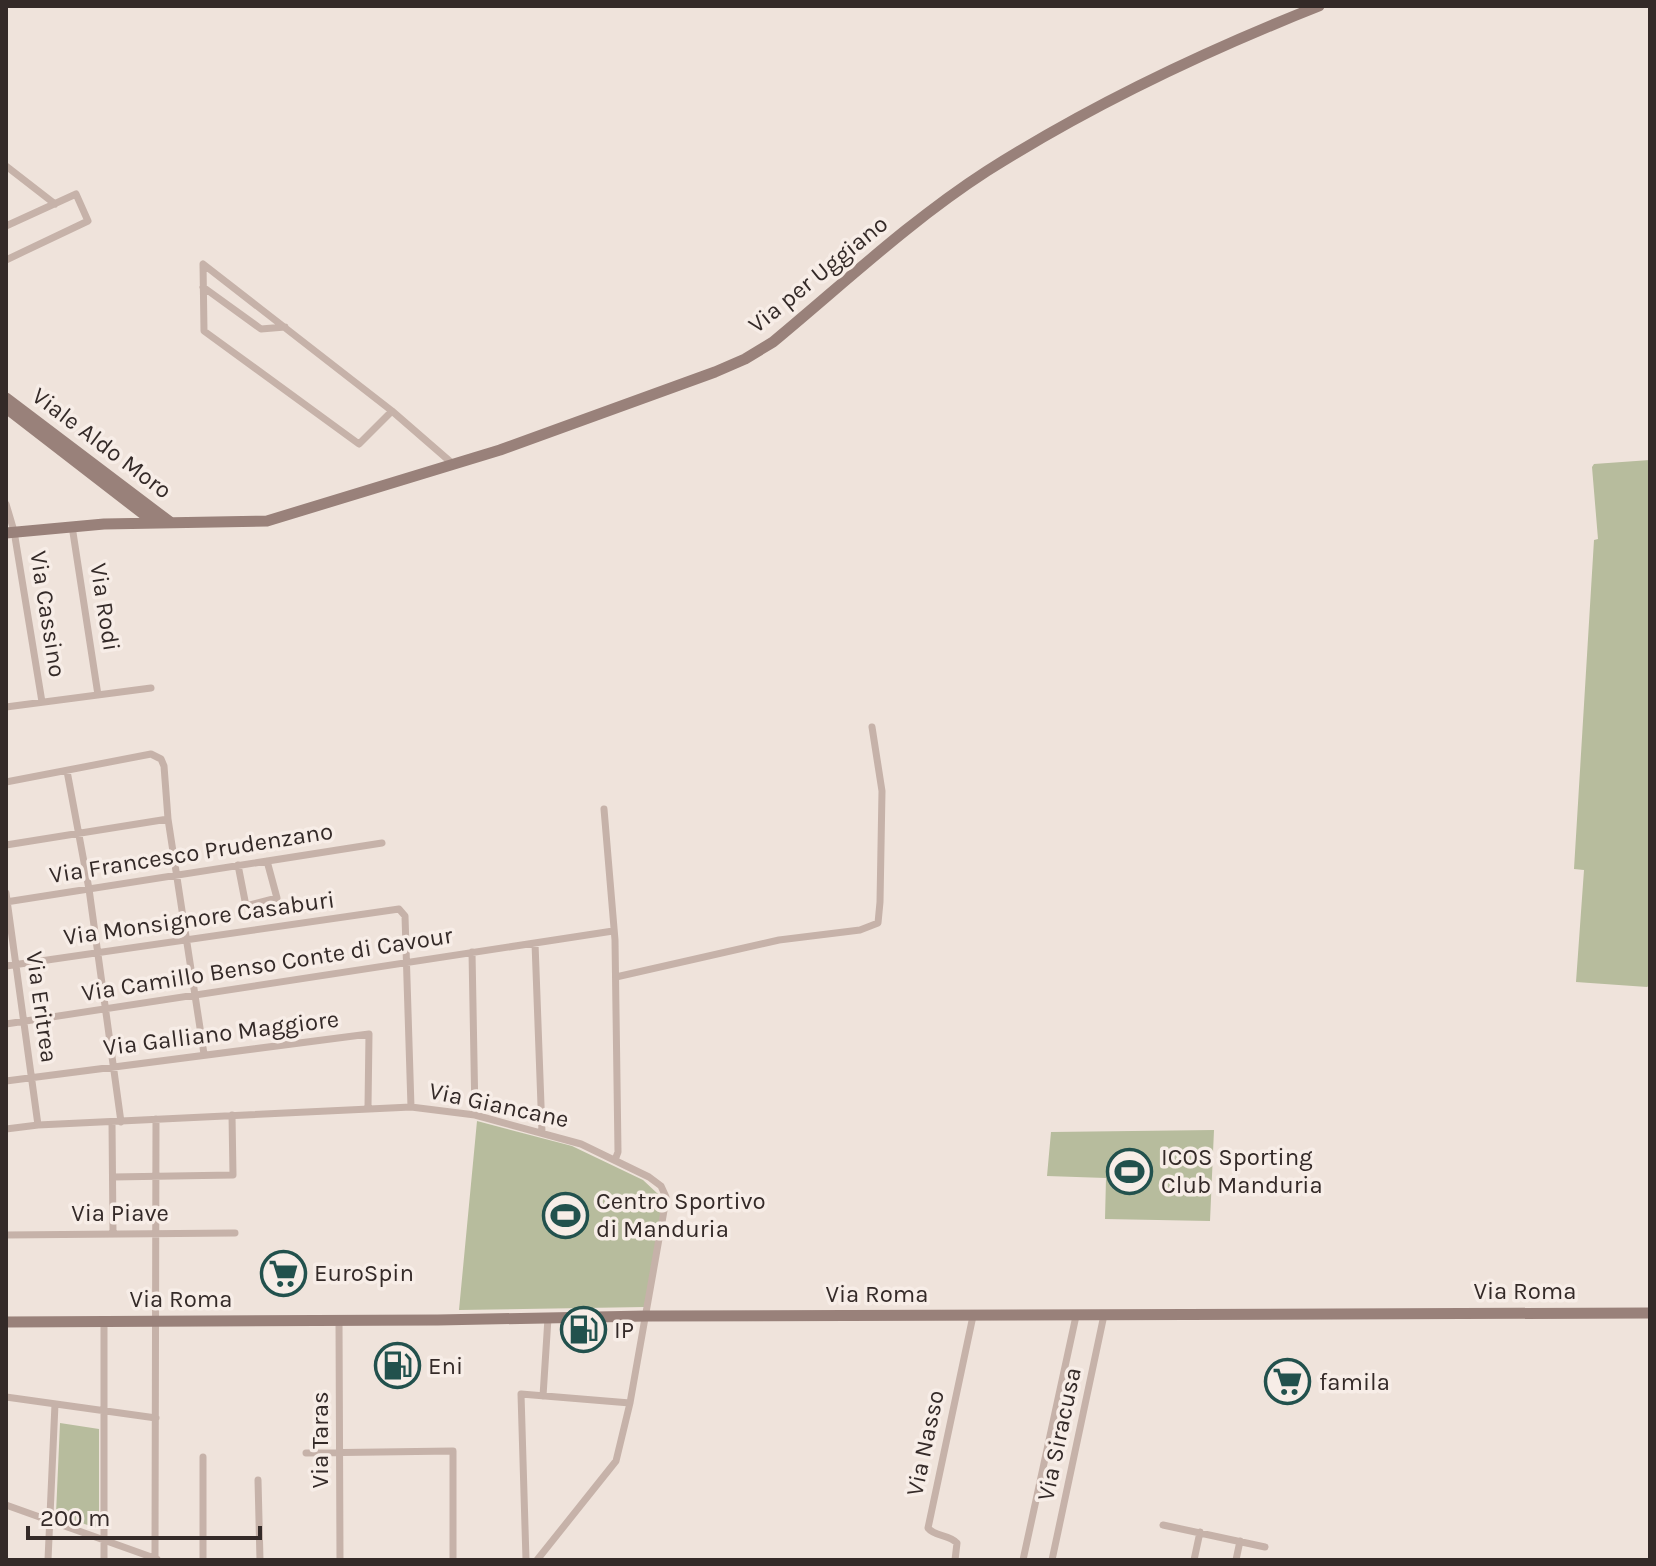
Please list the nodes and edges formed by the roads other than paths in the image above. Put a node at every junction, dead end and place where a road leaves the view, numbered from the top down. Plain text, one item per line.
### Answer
1 (1319, 6) edge
2 (6, 166) edge
3 (55, 204) junction
4 (6, 226) edge
5 (6, 260) edge
6 (203, 287) junction
7 (285, 327) junction
8 (6, 398) edge
9 (6, 408) edge
10 (392, 411) junction
11 (453, 464) junction
12 (6, 504) edge
13 (155, 523) junction
14 (171, 523) junction
15 (72, 526) junction
16 (10, 532) edge
17 (151, 688) dead end
18 (98, 695) junction
19 (42, 702) junction
20 (6, 707) edge
21 (872, 727) dead end
22 (67, 771) junction
23 (6, 782) edge
24 (604, 809) dead end
25 (168, 819) junction
26 (78, 833) junction
27 (382, 843) dead end
28 (6, 845) edge
29 (267, 861) junction
30 (238, 865) junction
31 (177, 875) junction
32 (89, 889) junction
33 (6, 893) edge
34 (6, 902) edge
35 (613, 931) junction
36 (187, 940) junction
37 (535, 943) junction
38 (98, 952) junction
39 (472, 952) junction
40 (405, 964) junction
41 (16, 965) junction
42 (6, 966) edge
43 (616, 977) junction
44 (196, 996) junction
45 (107, 1010) junction
46 (24, 1022) junction
47 (6, 1024) edge
48 (204, 1054) junction
49 (114, 1066) junction
50 (31, 1077) junction
51 (6, 1081) edge
52 (368, 1107) junction
53 (411, 1107) junction
54 (232, 1115) junction
55 (475, 1115) junction
56 (156, 1119) junction
57 (116, 1122) junction
58 (38, 1125) junction
59 (6, 1129) edge
60 (542, 1132) junction
61 (615, 1160) junction
62 (155, 1175) junction
63 (113, 1177) junction
64 (113, 1233) junction
65 (156, 1233) junction
66 (235, 1233) dead end
67 (6, 1235) edge
68 (1650, 1313) edge
69 (1104, 1315) junction
70 (646, 1316) junction
71 (973, 1316) junction
72 (1076, 1316) junction
73 (548, 1318) junction
74 (157, 1320) junction
75 (339, 1320) junction
76 (104, 1321) junction
77 (6, 1322) edge
78 (543, 1396) junction
79 (6, 1397) edge
80 (630, 1403) junction
81 (55, 1404) junction
82 (104, 1411) junction
83 (156, 1418) junction
84 (340, 1451) junction
85 (306, 1453) dead end
86 (203, 1457) dead end
87 (258, 1480) dead end
88 (6, 1505) edge
89 (51, 1521) junction
90 (1163, 1525) dead end
91 (1200, 1532) junction
92 (104, 1540) junction
93 (1240, 1541) junction
94 (1265, 1547) dead end
95 (157, 1559) edge
96 (48, 1560) edge
97 (104, 1560) edge
98 (203, 1560) edge
99 (260, 1560) edge
100 (340, 1560) edge
101 (453, 1560) edge
102 (526, 1560) edge
103 (537, 1560) edge
104 (955, 1560) edge
105 (1023, 1560) edge
106 (1052, 1560) edge
107 (1194, 1560) edge
108 (1236, 1560) edge

1 - 11 street, Via per Uggiano
2 - 3 street
3 - 4 street
3 - 5 street
6 - 7 street
6 - 7 street
6 - 10 street
7 - 10 street
8 - 14 street, Viale Aldo Moro
9 - 13 street, Viale Aldo Moro
10 - 11 street
11 - 14 street, Via per Uggiano
12 - 16 street, Via Cassino
13 - 14 street, Via per Uggiano
13 - 15 street
15 - 16 street
15 - 18 street, Via Rodi
16 - 19 street, Via Cassino
17 - 18 street
18 - 19 street
19 - 20 street
21 - 43 street
22 - 23 street
22 - 25 street
22 - 26 street
24 - 35 street
25 - 26 street
25 - 31 street
26 - 28 street
26 - 32 street
27 - 29 street, Via Francesco Prudenzano
29 - 30 street, Via Francesco Prudenzano
29 - 30 street
30 - 31 street, Via Francesco Prudenzano
31 - 32 street, Via Francesco Prudenzano
31 - 36 street
32 - 34 street, Via Francesco Prudenzano
32 - 38 street
33 - 34 street, Via Eritrea
34 - 41 street, Via Eritrea
35 - 37 street, Via Camillo Benso Conte di Cavour
35 - 43 street
36 - 38 street, Via Monsignore Casaburi
36 - 40 street, Via Monsignore Casaburi
36 - 44 street
37 - 39 street, Via Camillo Benso Conte di Cavour
37 - 60 street
38 - 41 street, Via Monsignore Casaburi
38 - 45 street
39 - 40 street, Via Camillo Benso Conte di Cavour
39 - 55 street
40 - 44 street, Via Camillo Benso Conte di Cavour
40 - 53 street
41 - 42 street, Via Monsignore Casaburi
41 - 46 street, Via Eritrea
43 - 61 street
44 - 45 street, Via Camillo Benso Conte di Cavour
44 - 48 street
45 - 46 street, Via Camillo Benso Conte di Cavour
45 - 49 street
46 - 47 street, Via Camillo Benso Conte di Cavour
46 - 50 street, Via Eritrea
48 - 49 street, Via Galliano Maggiore
48 - 52 street, Via Galliano Maggiore
49 - 50 street, Via Galliano Maggiore
49 - 57 street
50 - 51 street, Via Galliano Maggiore
50 - 58 street, Via Eritrea
52 - 53 street, Via Giancane
52 - 54 street, Via Giancane
53 - 55 street, Via Giancane
54 - 56 street, Via Giancane
54 - 62 street
55 - 60 street, Via Giancane
56 - 57 street, Via Giancane
56 - 62 street
57 - 58 street, Via Giancane
57 - 63 street
58 - 59 street, Via Giancane
60 - 61 street, Via Giancane
61 - 70 street, Via Giancane
62 - 63 street
62 - 65 street
63 - 64 street
64 - 65 street, Via Piave
64 - 67 street, Via Piave
65 - 66 street, Via Piave
65 - 74 street
68 - 69 street, Via Roma
69 - 72 street, Via Roma
69 - 106 street, Via Siracusa
70 - 71 street, Via Roma
70 - 73 street, Via Roma
70 - 80 street, Via Giancane
71 - 72 street, Via Roma
71 - 104 street, Via Nasso
72 - 105 street
73 - 75 street, Via Roma
73 - 78 street
74 - 75 street, Via Roma
74 - 76 street, Via Roma
74 - 83 street
75 - 84 street, Via Taras
76 - 77 street, Via Roma
76 - 82 street, Via Roma
78 - 80 street
78 - 102 street
79 - 81 street
80 - 103 street, Via Giancane
81 - 82 street
81 - 89 street
82 - 83 street
82 - 92 street, Via Roma
83 - 95 street
84 - 85 street
84 - 100 street, Via Taras
84 - 101 street
86 - 98 street
87 - 99 street
88 - 89 street
89 - 92 street
89 - 96 street
90 - 91 street
91 - 93 street
91 - 107 street
92 - 95 street
92 - 97 street, Via Roma
93 - 94 street
93 - 108 street

